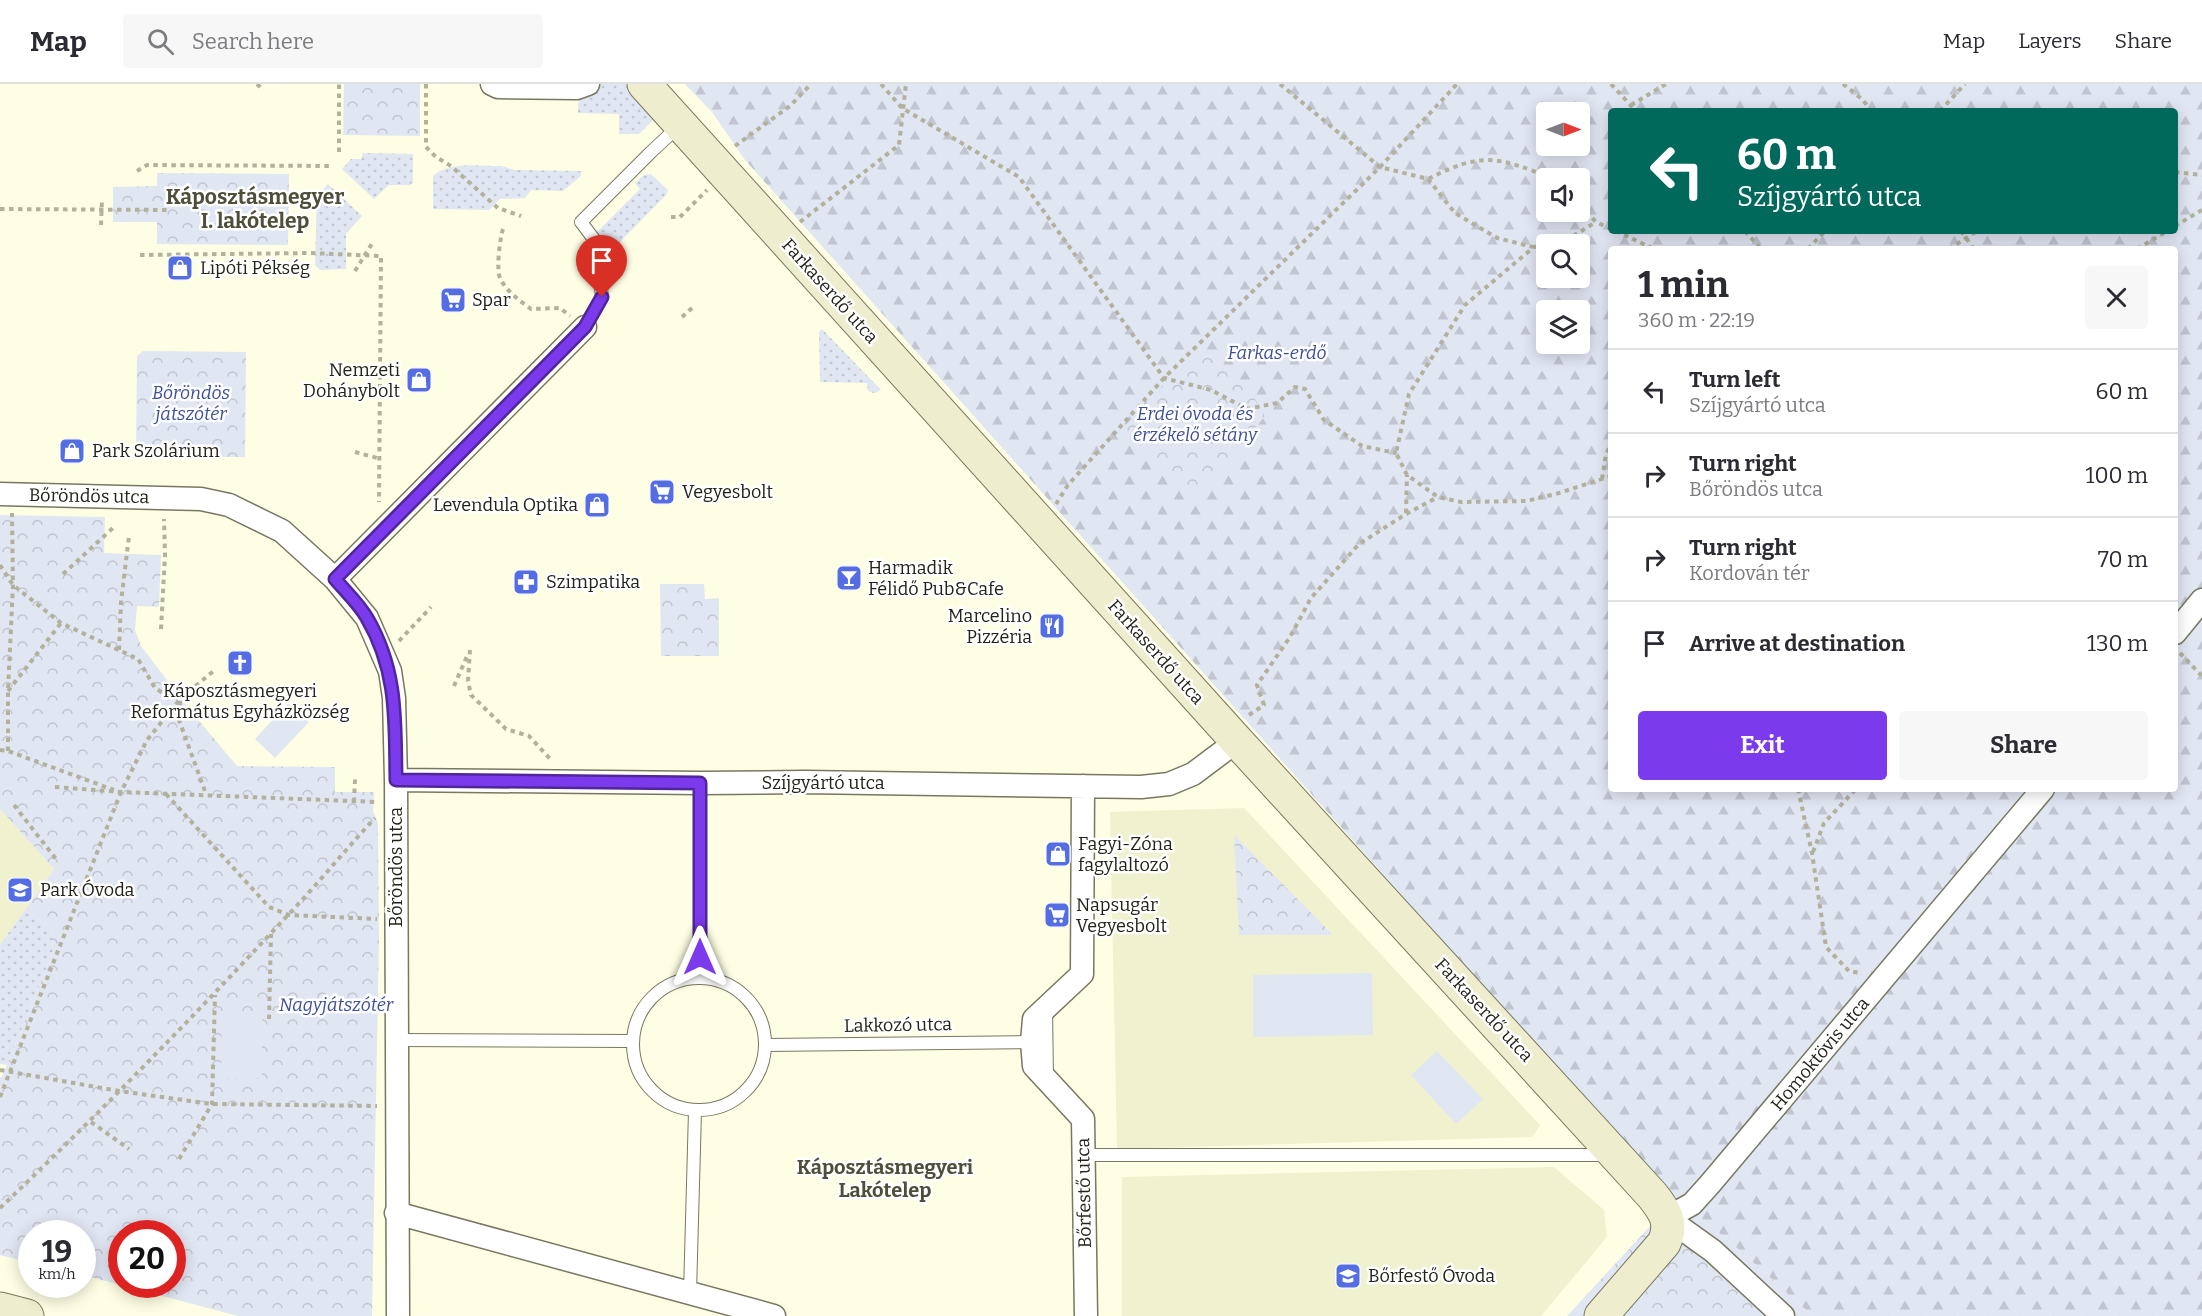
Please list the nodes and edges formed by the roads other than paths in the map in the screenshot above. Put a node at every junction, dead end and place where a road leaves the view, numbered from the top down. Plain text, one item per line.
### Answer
1 (492, 84) edge
2 (588, 84) edge
3 (644, 84) edge
4 (681, 124) junction
5 (585, 327) joint
6 (5, 494) edge
7 (335, 579) junction
8 (2202, 600) edge
9 (2178, 637) edge
10 (1237, 741) junction
11 (396, 780) junction
12 (700, 783) junction
13 (1083, 786) junction
14 (2040, 792) edge
15 (700, 978) junction
16 (1046, 1007) junction
17 (396, 1040) junction
18 (633, 1041) junction
19 (1032, 1042) junction
20 (765, 1045) junction
21 (1047, 1080) junction
22 (695, 1111) junction
23 (1084, 1155) junction
24 (1616, 1155) junction
25 (396, 1213) junction
26 (1667, 1218) junction
27 (690, 1293) junction
28 (0, 1309) edge
29 (1779, 1314) edge
30 (27, 1316) edge
31 (398, 1316) edge
32 (774, 1316) edge
33 (1086, 1316) edge
34 (1600, 1316) edge

1 - 2 street
3 - 4 street, Farkaserdő utca
4 - 5 lane
4 - 10 street, Farkaserdő utca
5 - 7 street
6 - 7 street, Bőröndös utca
7 - 11 street, Bőröndös utca
8 - 9 street
10 - 13 street, Szíjgyártó utca
10 - 24 street, Farkaserdő utca
11 - 12 street, Szíjgyártó utca
11 - 17 street, Bőröndös utca
12 - 13 street, Szíjgyártó utca
12 - 15 lane
13 - 16 street, Bőrfestő utca
14 - 26 street, Homoktövis utca
15 - 18 lane
15 - 20 lane
16 - 19 street, Bőrfestő utca
16 - 21 lane
17 - 18 lane
17 - 25 street, Bőröndös utca
18 - 22 lane
19 - 20 lane, Lakkozó utca
19 - 21 street, Bőrfestő utca
20 - 22 lane
21 - 23 street, Bőrfestő utca
22 - 27 lane
23 - 24 lane
23 - 33 street, Bőrfestő utca
24 - 26 street, Farkaserdő utca
25 - 27 street
25 - 31 street, Bőröndös utca
26 - 29 street
26 - 34 street
27 - 32 street
28 - 30 street

